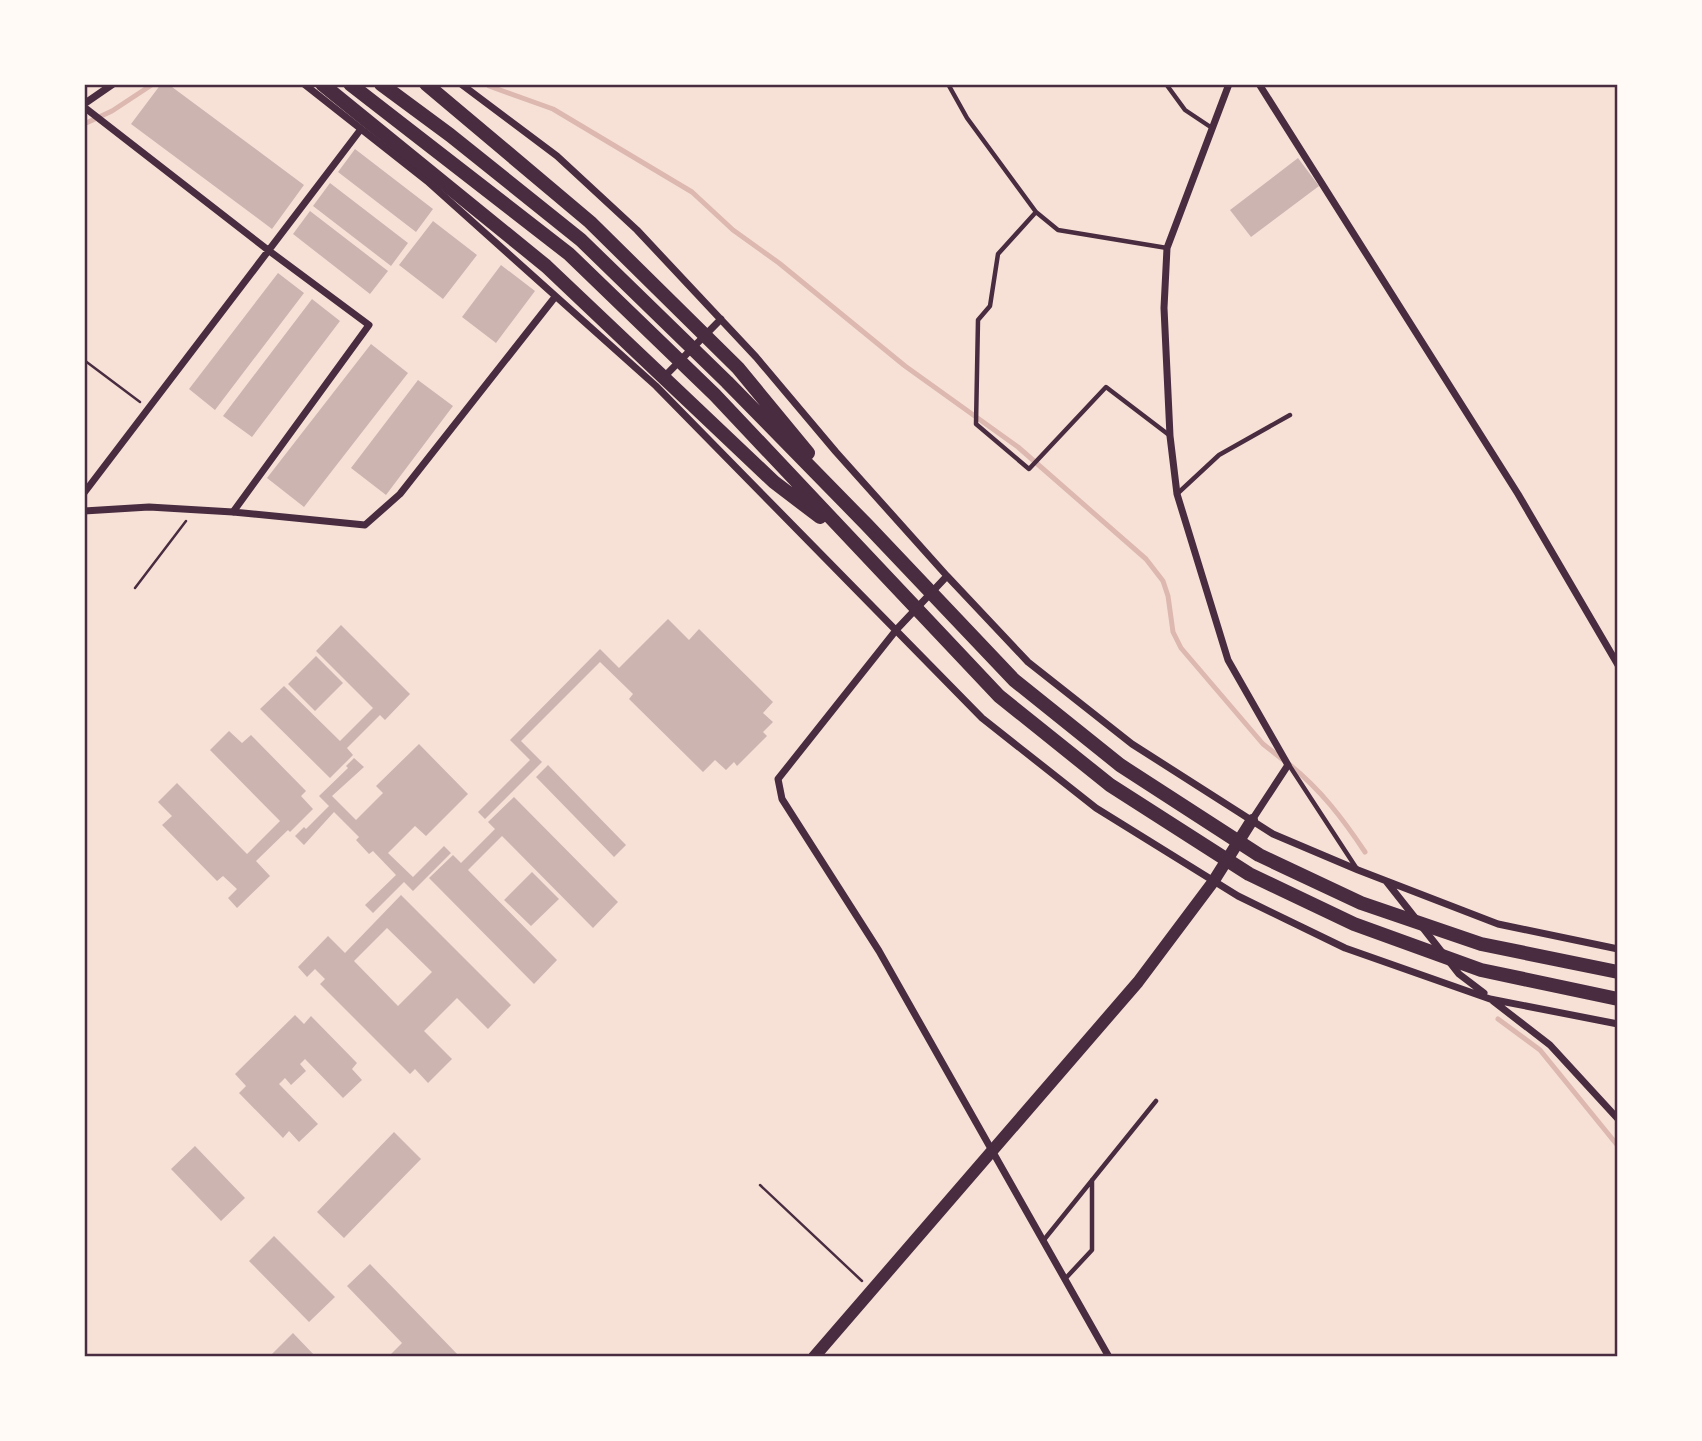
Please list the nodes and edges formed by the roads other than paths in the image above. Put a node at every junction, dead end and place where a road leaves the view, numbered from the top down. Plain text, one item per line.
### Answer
1 (113, 84) edge
2 (304, 84) edge
3 (322, 84) edge
4 (349, 84) edge
5 (381, 84) edge
6 (426, 84) edge
7 (461, 84) edge
8 (948, 84) edge
9 (1166, 84) edge
10 (1229, 84) edge
11 (1259, 84) edge
12 (84, 105) edge
13 (1212, 128) junction
14 (361, 130) junction
15 (1036, 212) junction
16 (1167, 248) junction
17 (268, 250) junction
18 (555, 297) junction
19 (721, 319) junction
20 (656, 386) junction
21 (1290, 415) dead end
22 (1170, 436) junction
23 (84, 493) edge
24 (1177, 494) junction
25 (84, 510) edge
26 (233, 512) junction
27 (867, 525) junction
28 (855, 545) junction
29 (947, 576) junction
30 (897, 629) junction
31 (1618, 664) edge
32 (1288, 765) junction
33 (1252, 820) junction
34 (1358, 870) junction
35 (1386, 881) junction
36 (1213, 882) junction
37 (1618, 949) edge
38 (1618, 972) edge
39 (1490, 999) junction
40 (1618, 999) edge
41 (1618, 1024) edge
42 (1156, 1101) dead end
43 (1618, 1119) edge
44 (991, 1152) junction
45 (1092, 1180) junction
46 (1043, 1242) junction
47 (1065, 1280) junction
48 (814, 1357) edge
49 (1109, 1357) edge

1 - 12 street
2 - 14 street
3 - 28 main road
4 - 28 main road
5 - 27 main road
6 - 27 main road
7 - 19 street
8 - 15 lane
9 - 13 lane
10 - 13 street
11 - 31 street
12 - 17 street
13 - 16 street
14 - 17 street
14 - 18 street
15 - 16 lane
15 - 22 lane
16 - 22 street
17 - 23 street
17 - 26 street
18 - 20 street
18 - 26 street
19 - 20 street
19 - 29 street
20 - 30 street
21 - 24 lane
22 - 24 street
24 - 32 street
25 - 26 street
27 - 38 main road
28 - 40 main road
29 - 30 street
29 - 33 street
30 - 36 street
30 - 44 street
32 - 33 street
32 - 34 lane
33 - 34 street
33 - 36 street
34 - 35 street
35 - 37 street
35 - 39 street
36 - 39 street
36 - 44 street
39 - 41 street
39 - 43 street
42 - 45 lane
44 - 46 street
44 - 48 street
45 - 46 lane
45 - 47 lane
46 - 47 street
47 - 49 street

